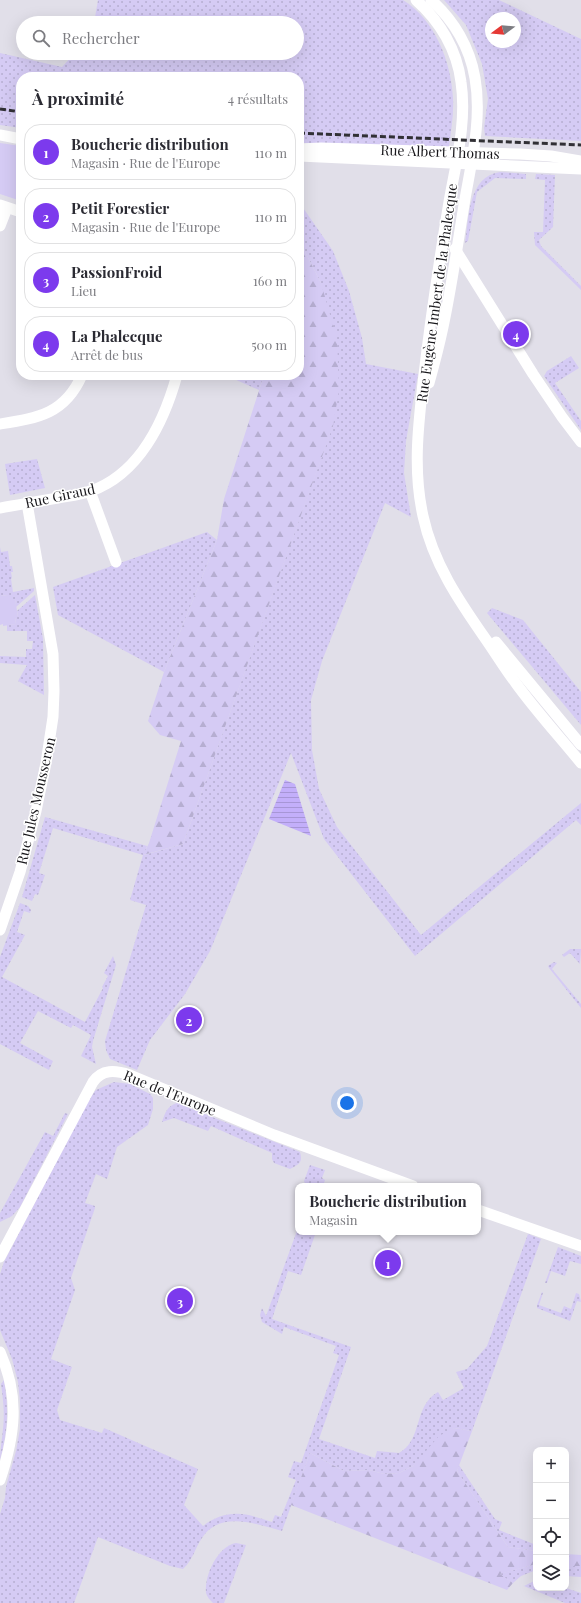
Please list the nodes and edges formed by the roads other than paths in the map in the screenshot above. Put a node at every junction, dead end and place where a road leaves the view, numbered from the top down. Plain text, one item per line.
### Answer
1 (416, 0) edge
2 (432, 0) edge
3 (0, 136) edge
4 (16, 138) edge
5 (304, 149) edge
6 (304, 156) edge
7 (458, 158) junction
8 (472, 158) junction
9 (581, 161) edge
10 (581, 169) edge
11 (3, 207) edge
12 (16, 211) edge
13 (0, 226) edge
14 (444, 232) junction
15 (456, 251) junction
16 (79, 380) edge
17 (175, 380) edge
18 (0, 424) edge
19 (418, 433) junction
20 (581, 442) edge
21 (90, 491) junction
22 (27, 503) junction
23 (0, 508) edge
24 (116, 562) dead end
25 (450, 586) junction
26 (581, 745) edge
27 (581, 762) edge
28 (0, 930) edge
29 (405, 1183) edge
30 (481, 1211) edge
31 (581, 1246) edge
32 (0, 1257) edge
33 (0, 1352) edge
34 (0, 1480) edge

1 - 7 street, Rue Eugène Imbert de la Phalecque
2 - 8 street, Rue Eugène Imbert de la Phalecque
3 - 4 street
5 - 7 street, Rue Albert Thomas
6 - 7 street, Rue Albert Thomas
7 - 8 street, Rue Albert Thomas
7 - 14 street, Rue Eugène Imbert de la Phalecque
8 - 9 street, Rue Albert Thomas
8 - 10 street, Rue Albert Thomas
8 - 15 street, Rue Eugène Imbert de la Phalecque
11 - 12 street
11 - 13 street
14 - 15 street
14 - 19 street, Rue Eugène Imbert de la Phalecque
15 - 19 street, Rue Eugène Imbert de la Phalecque
15 - 20 street
16 - 18 street
17 - 21 street, Rue Giraud
19 - 25 street, Rue Eugène Imbert de la Phalecque
21 - 22 street, Rue Giraud
21 - 24 street
22 - 23 street, Rue Giraud
22 - 28 street, Rue Jules Mousseron
25 - 26 street, Rue Eugène Imbert de la Phalecque
25 - 27 street, Rue Eugène Imbert de la Phalecque
29 - 32 street, Rue de l'Europe
30 - 31 street
33 - 34 street

